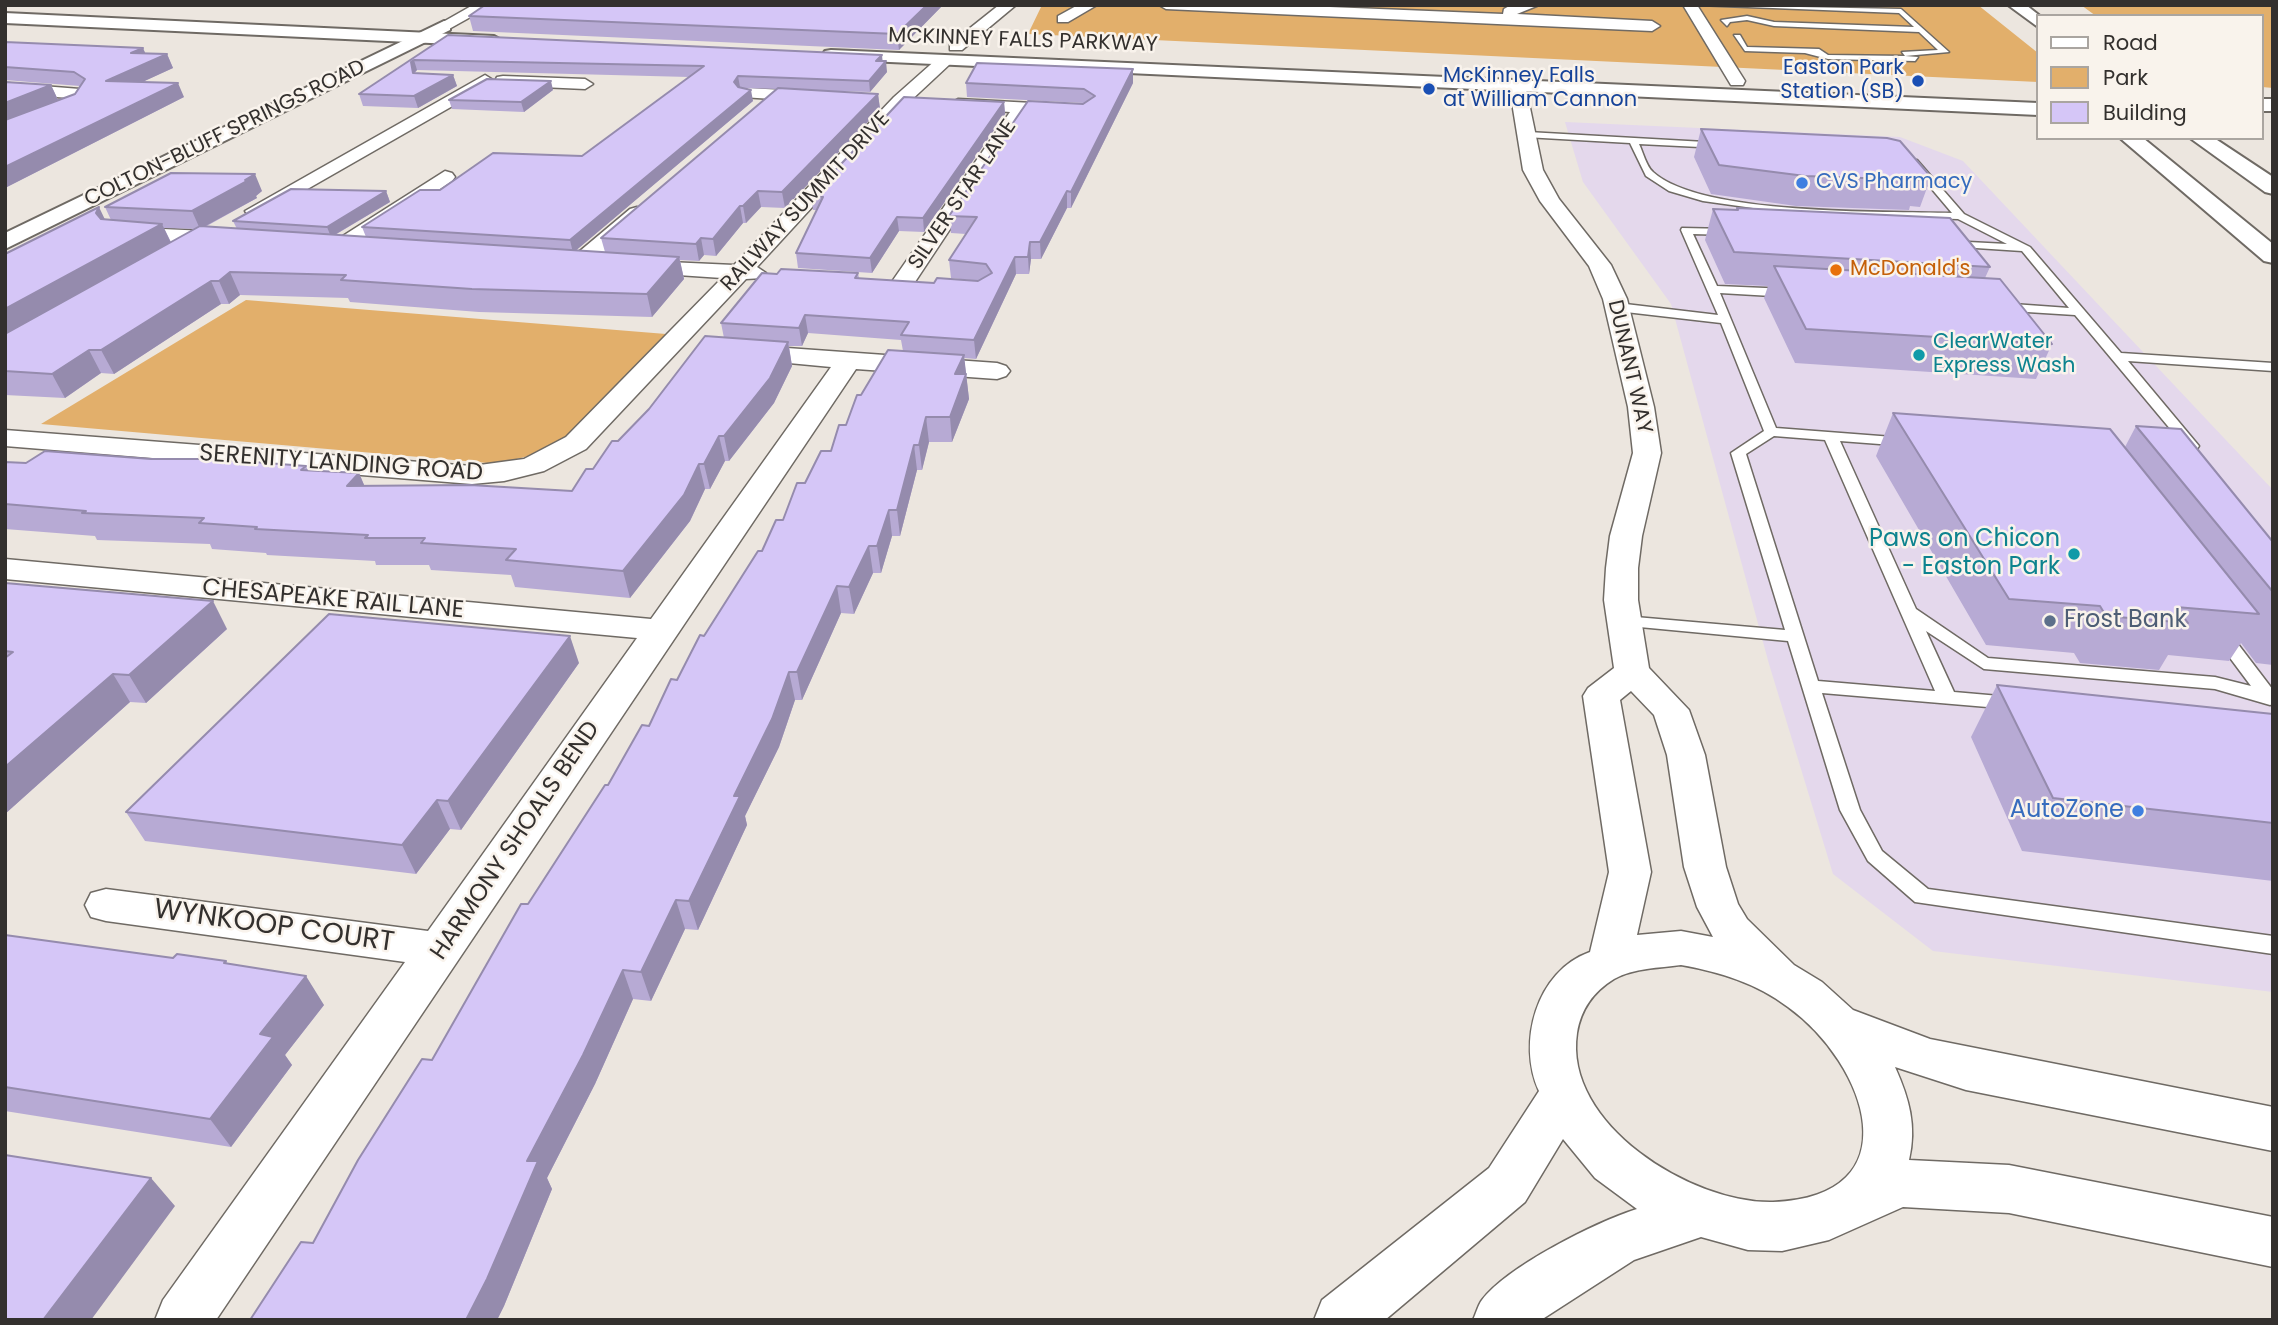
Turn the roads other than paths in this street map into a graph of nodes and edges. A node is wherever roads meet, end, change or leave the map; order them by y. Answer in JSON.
{"nodes":[{"id":1,"x":485,"y":5,"type":"edge"},
{"id":2,"x":1009,"y":5,"type":"edge"},
{"id":3,"x":1090,"y":5,"type":"edge"},
{"id":4,"x":1166,"y":5,"type":"edge"},
{"id":5,"x":1532,"y":5,"type":"edge"},
{"id":6,"x":1690,"y":5,"type":"edge"},
{"id":7,"x":1700,"y":5,"type":"edge"},
{"id":8,"x":2016,"y":5,"type":"edge"},
{"id":9,"x":5,"y":6,"type":"edge"},
{"id":10,"x":1738,"y":6,"type":"edge"},
{"id":11,"x":1747,"y":18,"type":"junction"},
{"id":12,"x":5,"y":19,"type":"edge"},
{"id":13,"x":1063,"y":19,"type":"dead end"},
{"id":14,"x":1512,"y":19,"type":"junction"},
{"id":15,"x":2036,"y":20,"type":"edge"},
{"id":16,"x":1727,"y":24,"type":"dead end"},
{"id":17,"x":444,"y":26,"type":"junction"},
{"id":18,"x":1921,"y":30,"type":"junction"},
{"id":19,"x":420,"y":37,"type":"junction"},
{"id":20,"x":1737,"y":37,"type":"dead end"},
{"id":21,"x":821,"y":42,"type":"edge"},
{"id":22,"x":1662,"y":46,"type":"dead end"},
{"id":23,"x":1807,"y":51,"type":"junction"},
{"id":24,"x":1826,"y":51,"type":"dead end"},
{"id":25,"x":806,"y":54,"type":"edge"},
{"id":26,"x":950,"y":54,"type":"junction"},
{"id":27,"x":1905,"y":54,"type":"dead end"},
{"id":28,"x":1924,"y":55,"type":"junction"},
{"id":29,"x":448,"y":78,"type":"edge"},
{"id":30,"x":485,"y":80,"type":"junction"},
{"id":31,"x":1737,"y":81,"type":"junction"},
{"id":32,"x":1517,"y":84,"type":"junction"},
{"id":33,"x":585,"y":85,"type":"dead end"},
{"id":34,"x":5,"y":88,"type":"edge"},
{"id":35,"x":2036,"y":94,"type":"edge"},
{"id":36,"x":830,"y":97,"type":"edge"},
{"id":37,"x":890,"y":101,"type":"junction"},
{"id":38,"x":751,"y":103,"type":"edge"},
{"id":39,"x":1022,"y":108,"type":"junction"},
{"id":40,"x":2036,"y":109,"type":"edge"},
{"id":41,"x":1084,"y":111,"type":"edge"},
{"id":42,"x":5,"y":131,"type":"edge"},
{"id":43,"x":1528,"y":135,"type":"junction"},
{"id":44,"x":1633,"y":140,"type":"junction"},
{"id":45,"x":2132,"y":140,"type":"edge"},
{"id":46,"x":2203,"y":140,"type":"edge"},
{"id":47,"x":1727,"y":145,"type":"edge"},
{"id":48,"x":1900,"y":156,"type":"edge"},
{"id":49,"x":445,"y":177,"type":"dead end"},
{"id":50,"x":2273,"y":187,"type":"edge"},
{"id":51,"x":650,"y":203,"type":"edge"},
{"id":52,"x":1960,"y":215,"type":"junction"},
{"id":53,"x":120,"y":233,"type":"edge"},
{"id":54,"x":1740,"y":233,"type":"edge"},
{"id":55,"x":208,"y":238,"type":"junction"},
{"id":56,"x":252,"y":241,"type":"edge"},
{"id":57,"x":5,"y":242,"type":"edge"},
{"id":58,"x":313,"y":244,"type":"edge"},
{"id":59,"x":1939,"y":244,"type":"edge"},
{"id":60,"x":1952,"y":244,"type":"junction"},
{"id":61,"x":338,"y":246,"type":"junction"},
{"id":62,"x":379,"y":248,"type":"edge"},
{"id":63,"x":2026,"y":248,"type":"junction"},
{"id":64,"x":1961,"y":255,"type":"edge"},
{"id":65,"x":2273,"y":256,"type":"edge"},
{"id":66,"x":173,"y":258,"type":"edge"},
{"id":67,"x":555,"y":260,"type":"edge"},
{"id":68,"x":582,"y":261,"type":"junction"},
{"id":69,"x":740,"y":272,"type":"junction"},
{"id":70,"x":780,"y":275,"type":"edge"},
{"id":71,"x":875,"y":281,"type":"edge"},
{"id":72,"x":903,"y":283,"type":"junction"},
{"id":73,"x":928,"y":285,"type":"edge"},
{"id":74,"x":1712,"y":289,"type":"junction"},
{"id":75,"x":1809,"y":295,"type":"edge"},
{"id":76,"x":1994,"y":303,"type":"edge"},
{"id":77,"x":1617,"y":307,"type":"junction"},
{"id":78,"x":2080,"y":312,"type":"junction"},
{"id":79,"x":1726,"y":320,"type":"junction"},
{"id":80,"x":685,"y":348,"type":"joint"},
{"id":81,"x":726,"y":351,"type":"edge"},
{"id":82,"x":2117,"y":356,"type":"junction"},
{"id":83,"x":848,"y":361,"type":"junction"},
{"id":84,"x":2273,"y":367,"type":"edge"},
{"id":85,"x":997,"y":371,"type":"dead end"},
{"id":86,"x":1771,"y":432,"type":"junction"},
{"id":87,"x":1831,"y":437,"type":"junction"},
{"id":88,"x":5,"y":438,"type":"edge"},
{"id":89,"x":54,"y":443,"type":"junction"},
{"id":90,"x":1926,"y":444,"type":"edge"},
{"id":91,"x":2197,"y":453,"type":"edge"},
{"id":92,"x":15,"y":469,"type":"edge"},
{"id":93,"x":5,"y":569,"type":"edge"},
{"id":94,"x":1908,"y":611,"type":"junction"},
{"id":95,"x":2210,"y":619,"type":"edge"},
{"id":96,"x":1623,"y":621,"type":"junction"},
{"id":97,"x":660,"y":630,"type":"junction"},
{"id":98,"x":1796,"y":636,"type":"junction"},
{"id":99,"x":1632,"y":672,"type":"junction"},
{"id":100,"x":1811,"y":686,"type":"junction"},
{"id":101,"x":1947,"y":698,"type":"junction"},
{"id":102,"x":2270,"y":700,"type":"edge"},
{"id":103,"x":2028,"y":705,"type":"edge"},
{"id":104,"x":106,"y":905,"type":"dead end"},
{"id":105,"x":2273,"y":945,"type":"edge"},
{"id":106,"x":442,"y":950,"type":"junction"},
{"id":107,"x":1610,"y":959,"type":"junction"},
{"id":108,"x":1778,"y":977,"type":"junction"},
{"id":109,"x":1840,"y":1024,"type":"junction"},
{"id":110,"x":1563,"y":1096,"type":"junction"},
{"id":111,"x":2273,"y":1129,"type":"edge"},
{"id":112,"x":1861,"y":1198,"type":"junction"},
{"id":113,"x":1700,"y":1213,"type":"junction"},
{"id":114,"x":2273,"y":1242,"type":"edge"},
{"id":115,"x":183,"y":1320,"type":"edge"},
{"id":116,"x":1342,"y":1320,"type":"edge"},
{"id":117,"x":1501,"y":1320,"type":"edge"}],
"edges":[{"from":1,"to":17,"type":"street"},
{"from":2,"to":26,"type":"street","name":"RAILWAY SUMMIT DRIVE"},
{"from":3,"to":13,"type":"street"},
{"from":4,"to":14,"type":"street"},
{"from":5,"to":14,"type":"street"},
{"from":6,"to":31,"type":"street"},
{"from":7,"to":10,"type":"lane"},
{"from":8,"to":15,"type":"main road"},
{"from":9,"to":17,"type":"main road"},
{"from":10,"to":11,"type":"lane"},
{"from":10,"to":18,"type":"lane"},
{"from":11,"to":16,"type":"lane"},
{"from":11,"to":18,"type":"lane"},
{"from":12,"to":19,"type":"main road"},
{"from":14,"to":22,"type":"street"},
{"from":17,"to":19,"type":"main road","name":"COLTON-BLUFF SPRINGS ROAD"},
{"from":17,"to":19,"type":"main road"},
{"from":18,"to":28,"type":"lane"},
{"from":19,"to":57,"type":"main road","name":"COLTON-BLUFF SPRINGS ROAD"},
{"from":20,"to":23,"type":"lane"},
{"from":21,"to":26,"type":"main road","name":"MCKINNEY FALLS PARKWAY"},
{"from":23,"to":24,"type":"lane"},
{"from":23,"to":28,"type":"lane"},
{"from":25,"to":26,"type":"main road","name":"MCKINNEY FALLS PARKWAY"},
{"from":26,"to":31,"type":"main road","name":"MCKINNEY FALLS PARKWAY"},
{"from":26,"to":32,"type":"main road","name":"MCKINNEY FALLS PARKWAY"},
{"from":26,"to":37,"type":"street","name":"RAILWAY SUMMIT DRIVE"},
{"from":27,"to":28,"type":"lane"},
{"from":29,"to":30,"type":"street"},
{"from":30,"to":33,"type":"street"},
{"from":30,"to":55,"type":"street"},
{"from":31,"to":35,"type":"main road","name":"MCKINNEY FALLS PARKWAY"},
{"from":32,"to":40,"type":"main road","name":"MCKINNEY FALLS PARKWAY"},
{"from":32,"to":43,"type":"street","name":"DUNANT WAY"},
{"from":34,"to":42,"type":"street"},
{"from":36,"to":38,"type":"street"},
{"from":37,"to":39,"type":"street"},
{"from":37,"to":69,"type":"street","name":"RAILWAY SUMMIT DRIVE"},
{"from":39,"to":41,"type":"street"},
{"from":39,"to":72,"type":"street","name":"SILVER STAR LANE"},
{"from":43,"to":44,"type":"lane"},
{"from":43,"to":77,"type":"street","name":"DUNANT WAY"},
{"from":44,"to":47,"type":"lane"},
{"from":44,"to":52,"type":"lane"},
{"from":45,"to":65,"type":"main road"},
{"from":46,"to":50,"type":"main road"},
{"from":48,"to":52,"type":"lane"},
{"from":49,"to":61,"type":"street"},
{"from":51,"to":68,"type":"street"},
{"from":52,"to":63,"type":"lane"},
{"from":53,"to":55,"type":"street"},
{"from":54,"to":74,"type":"lane"},
{"from":55,"to":56,"type":"street"},
{"from":55,"to":66,"type":"street"},
{"from":58,"to":61,"type":"street"},
{"from":59,"to":60,"type":"lane"},
{"from":60,"to":63,"type":"lane"},
{"from":60,"to":64,"type":"lane"},
{"from":61,"to":62,"type":"street"},
{"from":63,"to":78,"type":"lane"},
{"from":67,"to":68,"type":"street"},
{"from":68,"to":69,"type":"street"},
{"from":69,"to":70,"type":"street"},
{"from":69,"to":80,"type":"street","name":"RAILWAY SUMMIT DRIVE"},
{"from":71,"to":72,"type":"street"},
{"from":72,"to":73,"type":"street"},
{"from":74,"to":75,"type":"lane"},
{"from":74,"to":79,"type":"lane"},
{"from":76,"to":78,"type":"lane"},
{"from":77,"to":79,"type":"lane"},
{"from":77,"to":96,"type":"street","name":"DUNANT WAY"},
{"from":78,"to":82,"type":"lane"},
{"from":79,"to":86,"type":"lane"},
{"from":80,"to":89,"type":"street","name":"SERENITY LANDING ROAD"},
{"from":81,"to":83,"type":"street"},
{"from":82,"to":84,"type":"lane"},
{"from":82,"to":91,"type":"lane"},
{"from":83,"to":85,"type":"street"},
{"from":83,"to":97,"type":"street","name":"HARMONY SHOALS BEND"},
{"from":86,"to":87,"type":"lane"},
{"from":86,"to":98,"type":"lane"},
{"from":87,"to":90,"type":"lane"},
{"from":87,"to":94,"type":"lane"},
{"from":88,"to":89,"type":"street","name":"SERENITY LANDING ROAD"},
{"from":89,"to":92,"type":"street"},
{"from":93,"to":97,"type":"street","name":"CHESAPEAKE RAIL LANE"},
{"from":94,"to":101,"type":"lane"},
{"from":94,"to":102,"type":"lane"},
{"from":95,"to":102,"type":"lane"},
{"from":96,"to":98,"type":"lane"},
{"from":96,"to":99,"type":"street","name":"DUNANT WAY"},
{"from":97,"to":106,"type":"street","name":"HARMONY SHOALS BEND"},
{"from":98,"to":100,"type":"lane"},
{"from":99,"to":107,"type":"street"},
{"from":99,"to":108,"type":"street"},
{"from":100,"to":101,"type":"lane"},
{"from":100,"to":105,"type":"lane"},
{"from":101,"to":103,"type":"lane"},
{"from":104,"to":106,"type":"street","name":"WYNKOOP COURT"},
{"from":106,"to":115,"type":"street","name":"HARMONY SHOALS BEND"},
{"from":107,"to":108,"type":"street"},
{"from":107,"to":110,"type":"street"},
{"from":108,"to":109,"type":"street"},
{"from":109,"to":111,"type":"street"},
{"from":109,"to":112,"type":"street"},
{"from":110,"to":113,"type":"street"},
{"from":110,"to":116,"type":"street"},
{"from":112,"to":113,"type":"street"},
{"from":112,"to":114,"type":"street"},
{"from":113,"to":117,"type":"street"}]}
